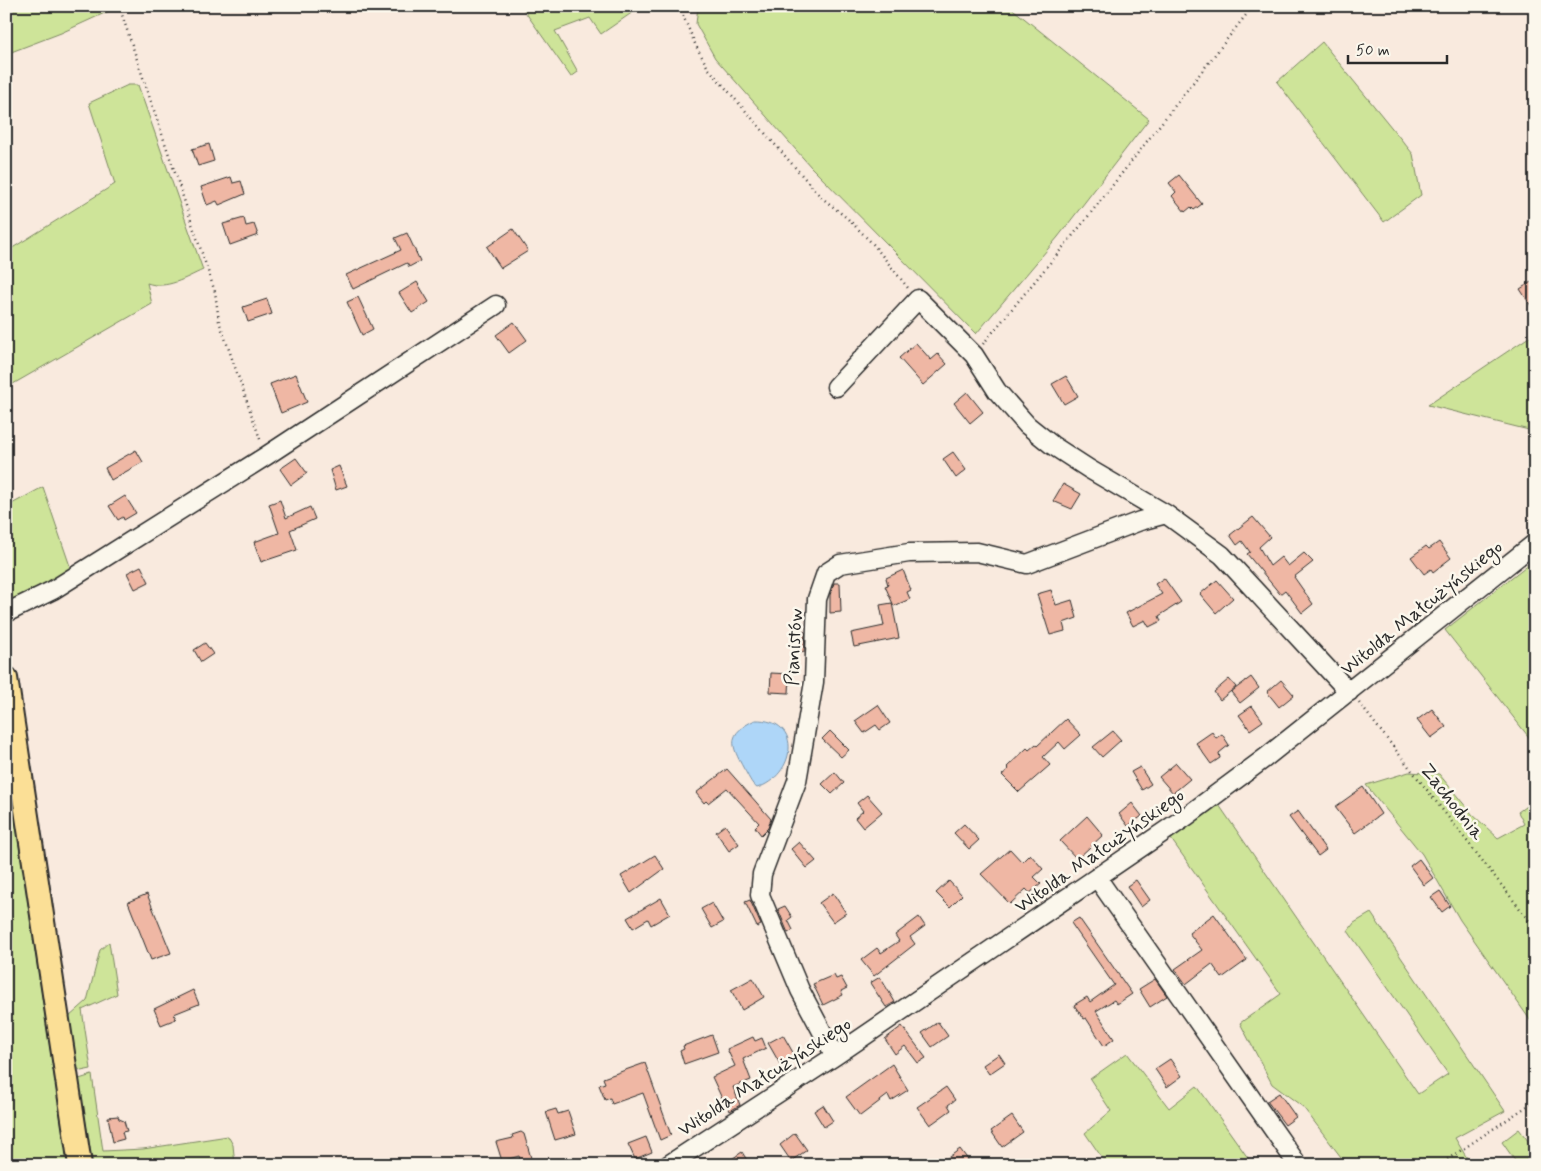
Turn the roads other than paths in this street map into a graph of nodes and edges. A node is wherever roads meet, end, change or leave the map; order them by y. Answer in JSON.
{"nodes":[{"id":1,"x":496,"y":305,"type":"dead end"},
{"id":2,"x":836,"y":387,"type":"dead end"},
{"id":3,"x":1166,"y":514,"type":"junction"},
{"id":4,"x":1532,"y":551,"type":"edge"},
{"id":5,"x":6,"y":613,"type":"edge"},
{"id":6,"x":6,"y":678,"type":"edge"},
{"id":7,"x":1349,"y":692,"type":"junction"},
{"id":8,"x":1098,"y":878,"type":"junction"},
{"id":9,"x":835,"y":1056,"type":"junction"},
{"id":10,"x":80,"y":1165,"type":"edge"},
{"id":11,"x":668,"y":1165,"type":"edge"},
{"id":12,"x":1298,"y":1165,"type":"edge"}],
"edges":[{"from":1,"to":5,"type":"street"},
{"from":2,"to":3,"type":"street"},
{"from":3,"to":7,"type":"street"},
{"from":3,"to":9,"type":"street","name":"Pianistów"},
{"from":4,"to":7,"type":"street","name":"Witolda Małcużyńskiego"},
{"from":6,"to":10,"type":"main road"},
{"from":7,"to":8,"type":"street","name":"Witolda Małcużyńskiego"},
{"from":8,"to":9,"type":"street","name":"Witolda Małcużyńskiego"},
{"from":8,"to":12,"type":"street"},
{"from":9,"to":11,"type":"street","name":"Witolda Małcużyńskiego"}]}
